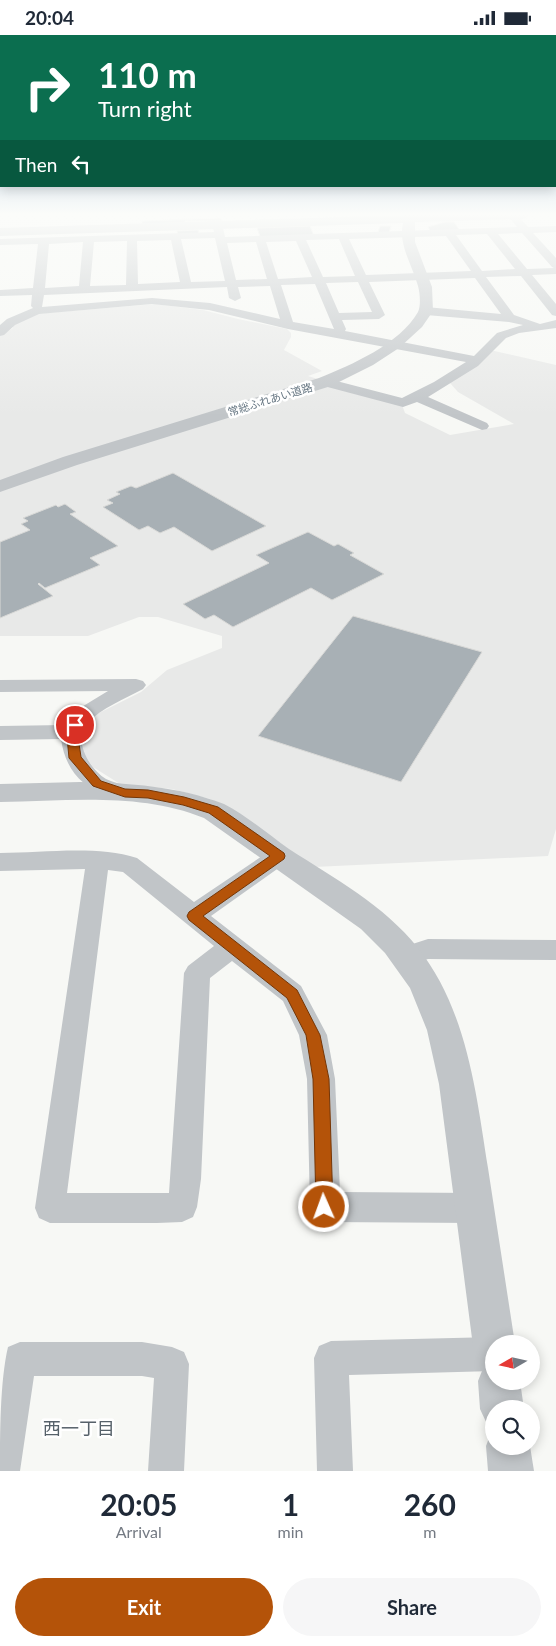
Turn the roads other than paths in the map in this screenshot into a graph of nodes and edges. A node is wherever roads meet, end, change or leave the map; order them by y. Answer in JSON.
{"nodes":[{"id":1,"x":39,"y":282,"type":"edge"},
{"id":2,"x":85,"y":282,"type":"edge"},
{"id":3,"x":132,"y":282,"type":"edge"},
{"id":4,"x":185,"y":282,"type":"edge"},
{"id":5,"x":296,"y":282,"type":"edge"},
{"id":6,"x":319,"y":282,"type":"edge"},
{"id":7,"x":364,"y":282,"type":"edge"},
{"id":8,"x":423,"y":282,"type":"edge"},
{"id":9,"x":485,"y":282,"type":"edge"},
{"id":10,"x":532,"y":282,"type":"edge"},
{"id":11,"x":274,"y":283,"type":"junction"},
{"id":12,"x":231,"y":284,"type":"junction"},
{"id":13,"x":186,"y":286,"type":"junction"},
{"id":14,"x":132,"y":288,"type":"junction"},
{"id":15,"x":84,"y":290,"type":"junction"},
{"id":16,"x":38,"y":292,"type":"junction"},
{"id":17,"x":0,"y":293,"type":"edge"},
{"id":18,"x":37,"y":311,"type":"junction"},
{"id":19,"x":426,"y":311,"type":"junction"},
{"id":20,"x":556,"y":312,"type":"edge"},
{"id":21,"x":239,"y":315,"type":"junction"},
{"id":22,"x":335,"y":317,"type":"junction"},
{"id":23,"x":510,"y":318,"type":"junction"},
{"id":24,"x":6,"y":322,"type":"edge"},
{"id":25,"x":288,"y":325,"type":"junction"},
{"id":26,"x":549,"y":327,"type":"edge"},
{"id":27,"x":0,"y":332,"type":"edge"},
{"id":28,"x":342,"y":334,"type":"junction"},
{"id":29,"x":394,"y":345,"type":"junction"},
{"id":30,"x":476,"y":360,"type":"junction"},
{"id":31,"x":326,"y":382,"type":"junction"},
{"id":32,"x":418,"y":397,"type":"junction"},
{"id":33,"x":482,"y":426,"type":"dead end"},
{"id":34,"x":0,"y":486,"type":"edge"},
{"id":35,"x":0,"y":686,"type":"edge"},
{"id":36,"x":73,"y":732,"type":"junction"},
{"id":37,"x":0,"y":733,"type":"edge"},
{"id":38,"x":0,"y":793,"type":"edge"},
{"id":39,"x":125,"y":793,"type":"junction"},
{"id":40,"x":279,"y":856,"type":"junction"},
{"id":41,"x":98,"y":860,"type":"junction"},
{"id":42,"x":0,"y":862,"type":"edge"},
{"id":43,"x":193,"y":916,"type":"junction"},
{"id":44,"x":233,"y":946,"type":"junction"},
{"id":45,"x":556,"y":951,"type":"edge"},
{"id":46,"x":406,"y":956,"type":"junction"},
{"id":47,"x":475,"y":1208,"type":"junction"},
{"id":48,"x":492,"y":1335,"type":"edge"},
{"id":49,"x":485,"y":1354,"type":"edge"},
{"id":50,"x":509,"y":1455,"type":"edge"},
{"id":51,"x":2,"y":1471,"type":"edge"},
{"id":52,"x":166,"y":1471,"type":"edge"},
{"id":53,"x":335,"y":1471,"type":"edge"},
{"id":54,"x":511,"y":1471,"type":"edge"}],
"edges":[{"from":1,"to":16,"type":"street"},
{"from":2,"to":15,"type":"street"},
{"from":3,"to":14,"type":"street"},
{"from":4,"to":13,"type":"street"},
{"from":5,"to":11,"type":"street"},
{"from":6,"to":22,"type":"street"},
{"from":7,"to":22,"type":"street"},
{"from":8,"to":19,"type":"street"},
{"from":9,"to":23,"type":"street"},
{"from":10,"to":20,"type":"street"},
{"from":11,"to":12,"type":"street"},
{"from":11,"to":25,"type":"street"},
{"from":12,"to":13,"type":"street"},
{"from":12,"to":21,"type":"street"},
{"from":13,"to":14,"type":"street"},
{"from":14,"to":15,"type":"street"},
{"from":15,"to":16,"type":"street"},
{"from":16,"to":17,"type":"street"},
{"from":16,"to":18,"type":"street"},
{"from":18,"to":21,"type":"street"},
{"from":18,"to":24,"type":"street"},
{"from":19,"to":23,"type":"street"},
{"from":19,"to":29,"type":"street","name":"常総ふれあい道路"},
{"from":21,"to":25,"type":"street"},
{"from":22,"to":28,"type":"street"},
{"from":23,"to":26,"type":"street"},
{"from":24,"to":27,"type":"street"},
{"from":25,"to":28,"type":"street"},
{"from":26,"to":30,"type":"street"},
{"from":28,"to":29,"type":"street"},
{"from":29,"to":30,"type":"street"},
{"from":29,"to":31,"type":"street","name":"常総ふれあい道路"},
{"from":30,"to":32,"type":"street"},
{"from":31,"to":32,"type":"street"},
{"from":31,"to":34,"type":"street","name":"常総ふれあい道路"},
{"from":32,"to":33,"type":"street"},
{"from":35,"to":36,"type":"street"},
{"from":36,"to":37,"type":"street"},
{"from":36,"to":39,"type":"street"},
{"from":38,"to":39,"type":"street"},
{"from":39,"to":40,"type":"street"},
{"from":40,"to":43,"type":"street"},
{"from":40,"to":46,"type":"street"},
{"from":41,"to":42,"type":"street"},
{"from":41,"to":43,"type":"street"},
{"from":41,"to":44,"type":"street"},
{"from":43,"to":44,"type":"street"},
{"from":44,"to":47,"type":"street"},
{"from":45,"to":46,"type":"street"},
{"from":46,"to":47,"type":"street"},
{"from":47,"to":48,"type":"street"},
{"from":49,"to":53,"type":"street"},
{"from":50,"to":54,"type":"street"},
{"from":51,"to":52,"type":"street"}]}
